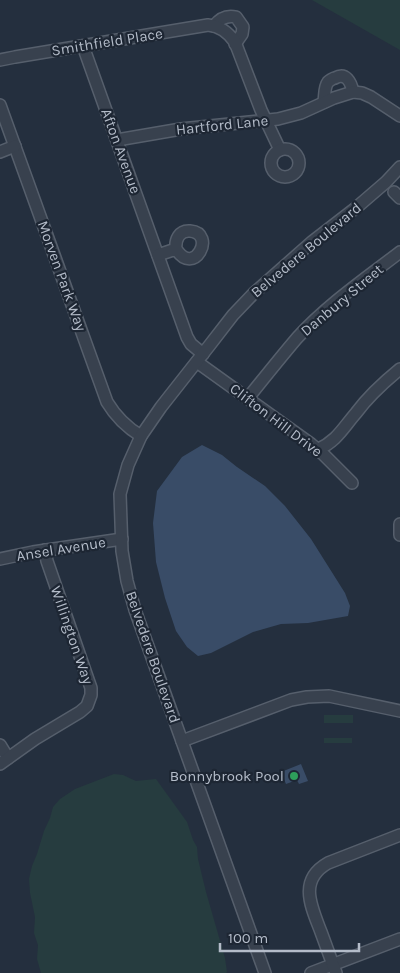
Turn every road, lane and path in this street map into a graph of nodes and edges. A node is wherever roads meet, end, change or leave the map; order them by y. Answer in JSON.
{"nodes":[{"id":1,"x":214,"y":26,"type":"junction"},
{"id":2,"x":235,"y":44,"type":"junction"},
{"id":3,"x":83,"y":46,"type":"junction"},
{"id":4,"x":0,"y":60,"type":"edge"},
{"id":5,"x":353,"y":92,"type":"junction"},
{"id":6,"x":324,"y":102,"type":"junction"},
{"id":7,"x":0,"y":105,"type":"edge"},
{"id":8,"x":400,"y":116,"type":"edge"},
{"id":9,"x":266,"y":120,"type":"junction"},
{"id":10,"x":117,"y":140,"type":"junction"},
{"id":11,"x":15,"y":146,"type":"junction"},
{"id":12,"x":280,"y":150,"type":"dead end"},
{"id":13,"x":0,"y":152,"type":"edge"},
{"id":14,"x":400,"y":167,"type":"edge"},
{"id":15,"x":176,"y":249,"type":"dead end"},
{"id":16,"x":400,"y":252,"type":"edge"},
{"id":17,"x":158,"y":255,"type":"junction"},
{"id":18,"x":200,"y":358,"type":"junction"},
{"id":19,"x":400,"y":369,"type":"edge"},
{"id":20,"x":248,"y":398,"type":"junction"},
{"id":21,"x":141,"y":436,"type":"junction"},
{"id":22,"x":317,"y":450,"type":"junction"},
{"id":23,"x":352,"y":483,"type":"dead end"},
{"id":24,"x":400,"y":524,"type":"edge"},
{"id":25,"x":400,"y":535,"type":"edge"},
{"id":26,"x":122,"y":539,"type":"junction"},
{"id":27,"x":45,"y":550,"type":"junction"},
{"id":28,"x":0,"y":559,"type":"edge"},
{"id":29,"x":400,"y":711,"type":"edge"},
{"id":30,"x":182,"y":741,"type":"junction"},
{"id":31,"x":0,"y":745,"type":"edge"},
{"id":32,"x":4,"y":761,"type":"edge"},
{"id":33,"x":400,"y":835,"type":"edge"},
{"id":34,"x":400,"y":939,"type":"edge"},
{"id":35,"x":334,"y":969,"type":"edge"},
{"id":36,"x":265,"y":973,"type":"edge"},
{"id":37,"x":311,"y":973,"type":"edge"}],
"edges":[{"from":1,"to":2,"type":"street"},
{"from":1,"to":2,"type":"street","name":"Smithfield Place"},
{"from":1,"to":3,"type":"street","name":"Smithfield Place"},
{"from":2,"to":9,"type":"street"},
{"from":3,"to":4,"type":"street","name":"Smithfield Place"},
{"from":3,"to":10,"type":"street","name":"Afton Avenue"},
{"from":5,"to":6,"type":"street","name":"Hartford Lane"},
{"from":5,"to":6,"type":"street"},
{"from":5,"to":8,"type":"street"},
{"from":6,"to":9,"type":"street","name":"Hartford Lane"},
{"from":7,"to":11,"type":"street","name":"Morven Park Way"},
{"from":9,"to":10,"type":"street","name":"Hartford Lane"},
{"from":9,"to":12,"type":"street"},
{"from":10,"to":17,"type":"street","name":"Afton Avenue"},
{"from":11,"to":13,"type":"street"},
{"from":11,"to":21,"type":"street","name":"Morven Park Way"},
{"from":14,"to":18,"type":"street","name":"Belvedere Boulevard"},
{"from":15,"to":17,"type":"street"},
{"from":16,"to":20,"type":"street","name":"Danbury Street"},
{"from":17,"to":18,"type":"street","name":"Afton Avenue"},
{"from":18,"to":20,"type":"street","name":"Clifton Hill Drive"},
{"from":18,"to":21,"type":"street","name":"Belvedere Boulevard"},
{"from":19,"to":22,"type":"street"},
{"from":20,"to":22,"type":"street","name":"Clifton Hill Drive"},
{"from":21,"to":26,"type":"street","name":"Belvedere Boulevard"},
{"from":22,"to":23,"type":"street","name":"Clifton Hill Drive"},
{"from":24,"to":25,"type":"street"},
{"from":26,"to":27,"type":"street","name":"Ansel Avenue"},
{"from":26,"to":30,"type":"street","name":"Belvedere Boulevard"},
{"from":27,"to":28,"type":"street","name":"Ansel Avenue"},
{"from":27,"to":32,"type":"street","name":"Willington Way"},
{"from":29,"to":30,"type":"street"},
{"from":30,"to":36,"type":"street","name":"Belvedere Boulevard"},
{"from":31,"to":32,"type":"street"},
{"from":33,"to":35,"type":"street"},
{"from":34,"to":35,"type":"street"},
{"from":35,"to":37,"type":"street"}]}
